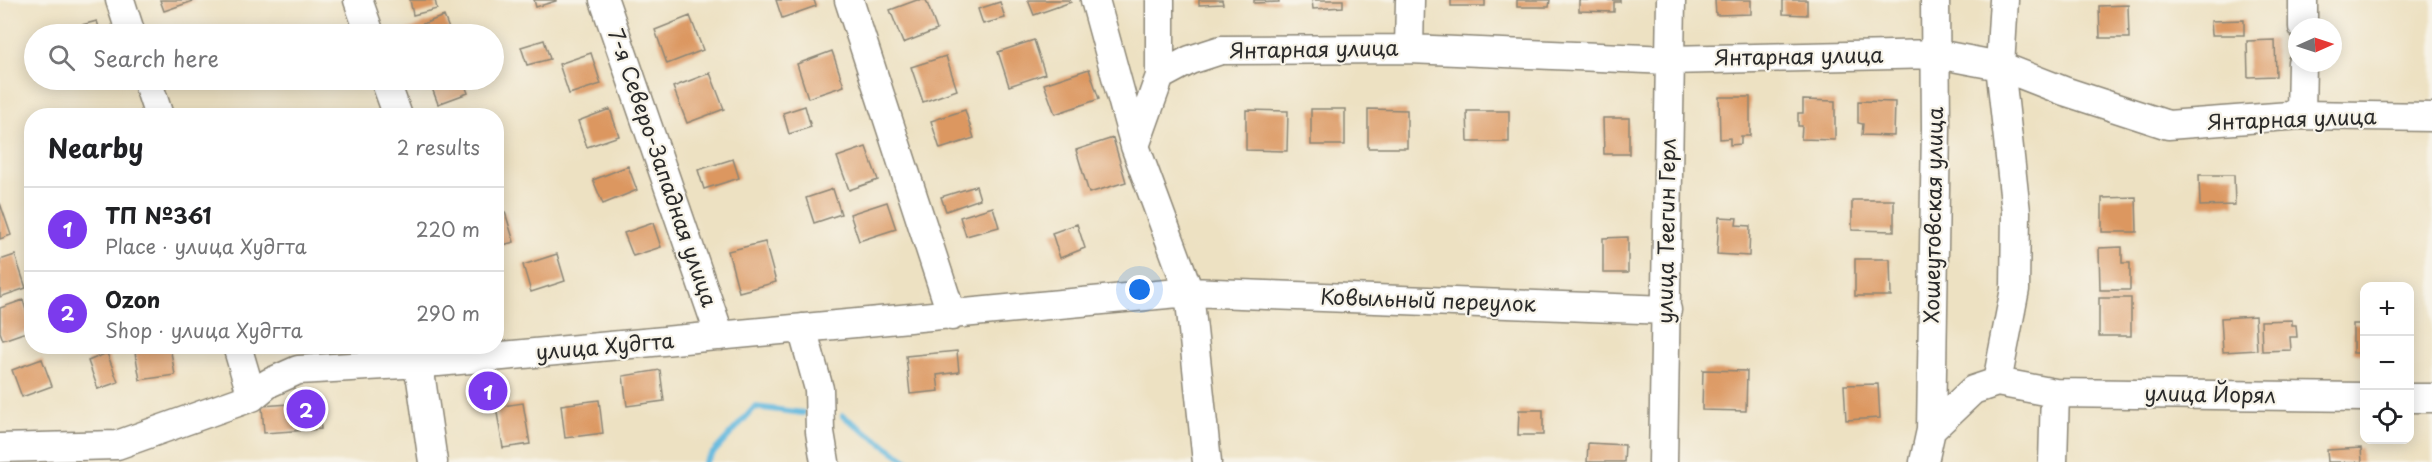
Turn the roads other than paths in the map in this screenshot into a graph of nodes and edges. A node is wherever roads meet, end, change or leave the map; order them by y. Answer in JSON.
{"nodes":[{"id":1,"x":120,"y":0,"type":"edge"},
{"id":2,"x":358,"y":0,"type":"edge"},
{"id":3,"x":604,"y":0,"type":"edge"},
{"id":4,"x":849,"y":0,"type":"edge"},
{"id":5,"x":1095,"y":0,"type":"edge"},
{"id":6,"x":1160,"y":0,"type":"edge"},
{"id":7,"x":1410,"y":0,"type":"edge"},
{"id":8,"x":1671,"y":0,"type":"edge"},
{"id":9,"x":1935,"y":0,"type":"edge"},
{"id":10,"x":2004,"y":0,"type":"edge"},
{"id":11,"x":2303,"y":0,"type":"edge"},
{"id":12,"x":2303,"y":18,"type":"edge"},
{"id":13,"x":128,"y":24,"type":"edge"},
{"id":14,"x":366,"y":24,"type":"edge"},
{"id":15,"x":1409,"y":49,"type":"junction"},
{"id":16,"x":1937,"y":54,"type":"junction"},
{"id":17,"x":1669,"y":60,"type":"junction"},
{"id":18,"x":2000,"y":66,"type":"junction"},
{"id":19,"x":2302,"y":72,"type":"edge"},
{"id":20,"x":1160,"y":76,"type":"junction"},
{"id":21,"x":150,"y":90,"type":"edge"},
{"id":22,"x":389,"y":90,"type":"edge"},
{"id":23,"x":156,"y":108,"type":"edge"},
{"id":24,"x":395,"y":108,"type":"edge"},
{"id":25,"x":2301,"y":115,"type":"junction"},
{"id":26,"x":2432,"y":117,"type":"edge"},
{"id":27,"x":1135,"y":146,"type":"junction"},
{"id":28,"x":1189,"y":292,"type":"junction"},
{"id":29,"x":1667,"y":310,"type":"junction"},
{"id":30,"x":952,"y":316,"type":"junction"},
{"id":31,"x":802,"y":328,"type":"junction"},
{"id":32,"x":720,"y":336,"type":"junction"},
{"id":33,"x":504,"y":350,"type":"edge"},
{"id":34,"x":239,"y":354,"type":"edge"},
{"id":35,"x":469,"y":354,"type":"edge"},
{"id":36,"x":415,"y":364,"type":"junction"},
{"id":37,"x":1997,"y":382,"type":"junction"},
{"id":38,"x":2055,"y":393,"type":"junction"},
{"id":39,"x":252,"y":397,"type":"junction"},
{"id":40,"x":2360,"y":397,"type":"edge"},
{"id":41,"x":2414,"y":398,"type":"edge"},
{"id":42,"x":2432,"y":398,"type":"edge"},
{"id":43,"x":1931,"y":430,"type":"junction"},
{"id":44,"x":0,"y":448,"type":"edge"},
{"id":45,"x":433,"y":462,"type":"edge"},
{"id":46,"x":825,"y":462,"type":"edge"},
{"id":47,"x":1207,"y":462,"type":"edge"},
{"id":48,"x":1663,"y":462,"type":"edge"},
{"id":49,"x":1924,"y":462,"type":"edge"},
{"id":50,"x":2053,"y":462,"type":"edge"}],
"edges":[{"from":1,"to":13,"type":"street"},
{"from":2,"to":14,"type":"street"},
{"from":3,"to":32,"type":"street","name":"7-я Северо-Западная улица"},
{"from":4,"to":30,"type":"street"},
{"from":5,"to":27,"type":"street"},
{"from":6,"to":20,"type":"street"},
{"from":7,"to":15,"type":"street"},
{"from":8,"to":17,"type":"street","name":"улица Теегин Герл"},
{"from":9,"to":16,"type":"street","name":"Хошеутовская улица"},
{"from":10,"to":18,"type":"street"},
{"from":11,"to":12,"type":"street"},
{"from":15,"to":17,"type":"street","name":"Янтарная улица"},
{"from":15,"to":20,"type":"street","name":"Янтарная улица"},
{"from":16,"to":17,"type":"street","name":"Янтарная улица"},
{"from":16,"to":18,"type":"street","name":"Янтарная улица"},
{"from":16,"to":43,"type":"street","name":"Хошеутовская улица"},
{"from":17,"to":29,"type":"street","name":"улица Теегин Герл"},
{"from":18,"to":25,"type":"street","name":"Янтарная улица"},
{"from":18,"to":37,"type":"street"},
{"from":19,"to":25,"type":"street"},
{"from":20,"to":27,"type":"street"},
{"from":21,"to":23,"type":"street"},
{"from":22,"to":24,"type":"street"},
{"from":25,"to":26,"type":"street","name":"Янтарная улица"},
{"from":27,"to":28,"type":"street"},
{"from":28,"to":29,"type":"street","name":"Ковыльный переулок"},
{"from":28,"to":30,"type":"street","name":"улица Худгта"},
{"from":28,"to":47,"type":"street"},
{"from":29,"to":48,"type":"street","name":"улица Теегин Герл"},
{"from":30,"to":31,"type":"street","name":"улица Худгта"},
{"from":31,"to":32,"type":"street","name":"улица Худгта"},
{"from":31,"to":46,"type":"street"},
{"from":32,"to":33,"type":"street","name":"улица Худгта"},
{"from":34,"to":39,"type":"street"},
{"from":35,"to":36,"type":"street","name":"улица Худгта"},
{"from":36,"to":39,"type":"street","name":"улица Худгта"},
{"from":36,"to":45,"type":"street"},
{"from":37,"to":38,"type":"street","name":"улица Йорял"},
{"from":37,"to":43,"type":"street"},
{"from":38,"to":40,"type":"street","name":"улица Йорял"},
{"from":38,"to":50,"type":"street"},
{"from":39,"to":44,"type":"street","name":"улица Худгта"},
{"from":41,"to":42,"type":"street"},
{"from":43,"to":49,"type":"street","name":"Хошеутовская улица"}]}
